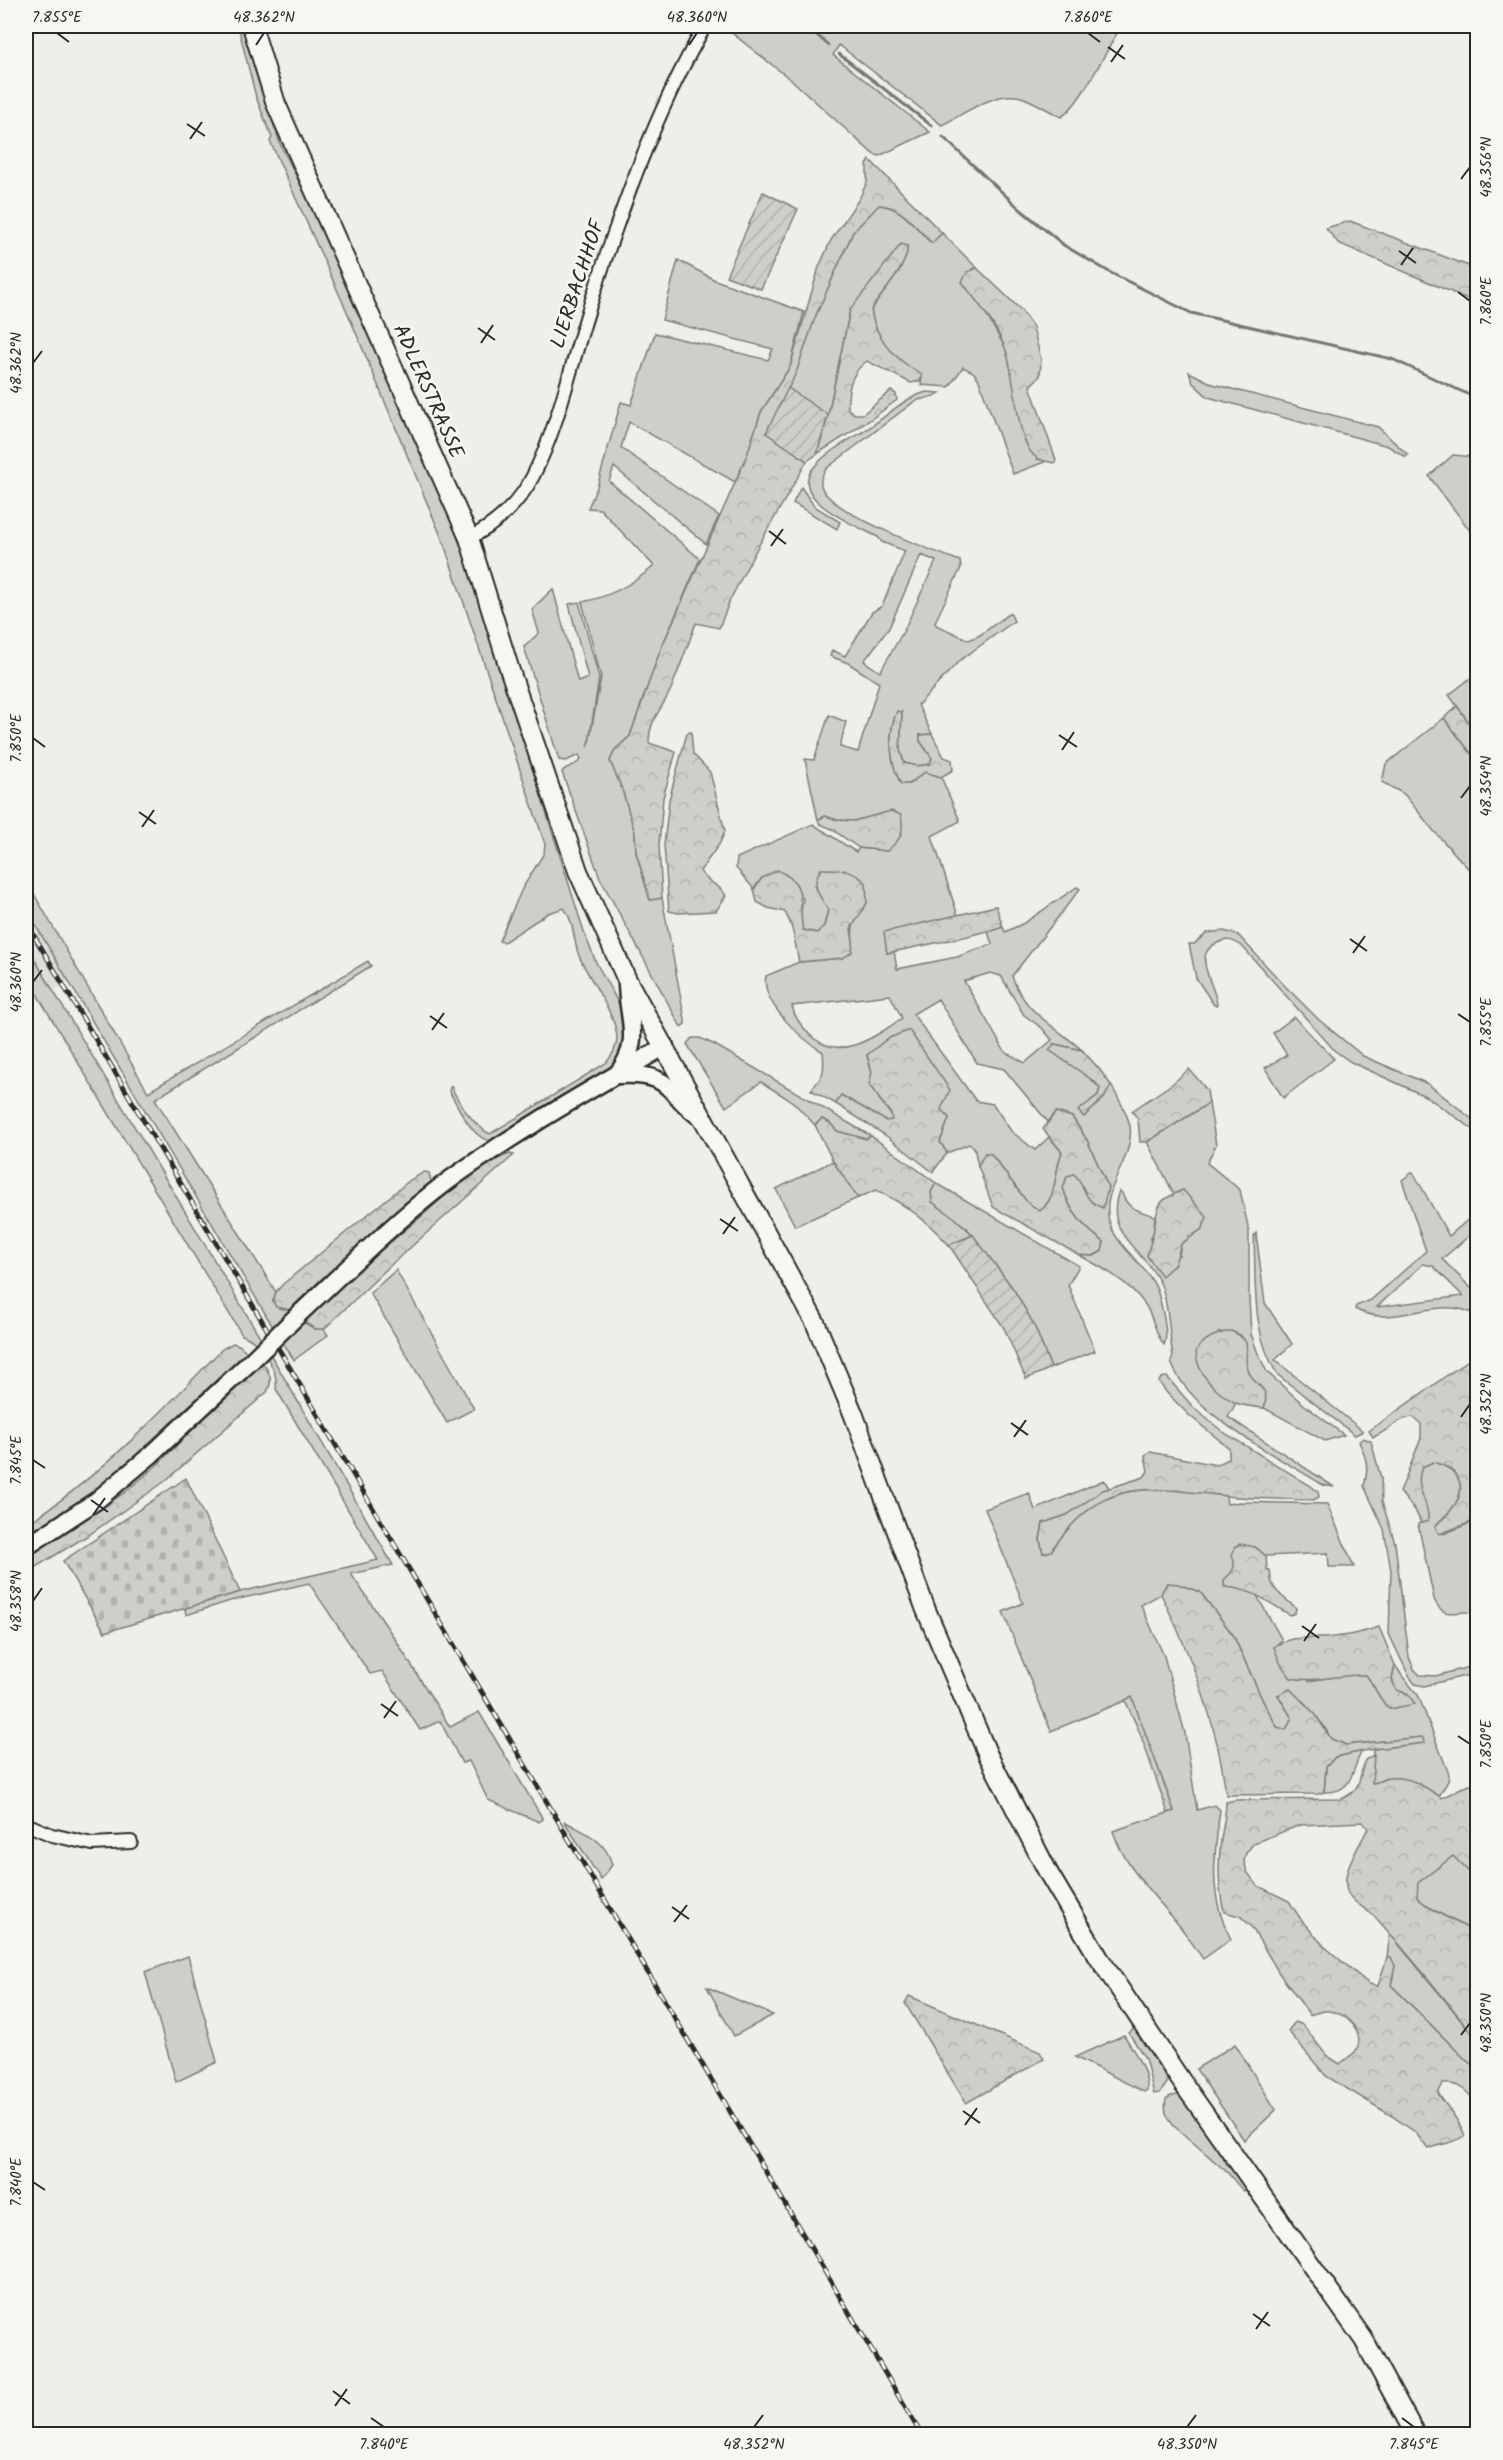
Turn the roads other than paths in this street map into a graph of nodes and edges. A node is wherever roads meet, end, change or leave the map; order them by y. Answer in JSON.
{"nodes":[{"id":1,"x":252,"y":26,"type":"edge"},
{"id":2,"x":705,"y":26,"type":"edge"},
{"id":3,"x":469,"y":538,"type":"junction"},
{"id":4,"x":627,"y":980,"type":"junction"},
{"id":5,"x":665,"y":1046,"type":"junction"},
{"id":6,"x":616,"y":1075,"type":"junction"},
{"id":7,"x":704,"y":1120,"type":"junction"},
{"id":8,"x":26,"y":1547,"type":"edge"},
{"id":9,"x":26,"y":1824,"type":"edge"},
{"id":10,"x":131,"y":1842,"type":"dead end"},
{"id":11,"x":1415,"y":2434,"type":"edge"}],
"edges":[{"from":1,"to":3,"type":"main road","name":"ADLERSTRASSE"},
{"from":2,"to":3,"type":"street","name":"LIERBACHHOF"},
{"from":3,"to":4,"type":"main road","name":"ADLERSTRASSE"},
{"from":4,"to":5,"type":"main road","name":"ADLERSTRASSE"},
{"from":4,"to":6,"type":"street"},
{"from":5,"to":6,"type":"street"},
{"from":5,"to":7,"type":"main road","name":"ADLERSTRASSE"},
{"from":6,"to":7,"type":"street"},
{"from":6,"to":8,"type":"street","bridge":true},
{"from":7,"to":11,"type":"main road","name":"ADLERSTRASSE"},
{"from":9,"to":10,"type":"street"}]}
